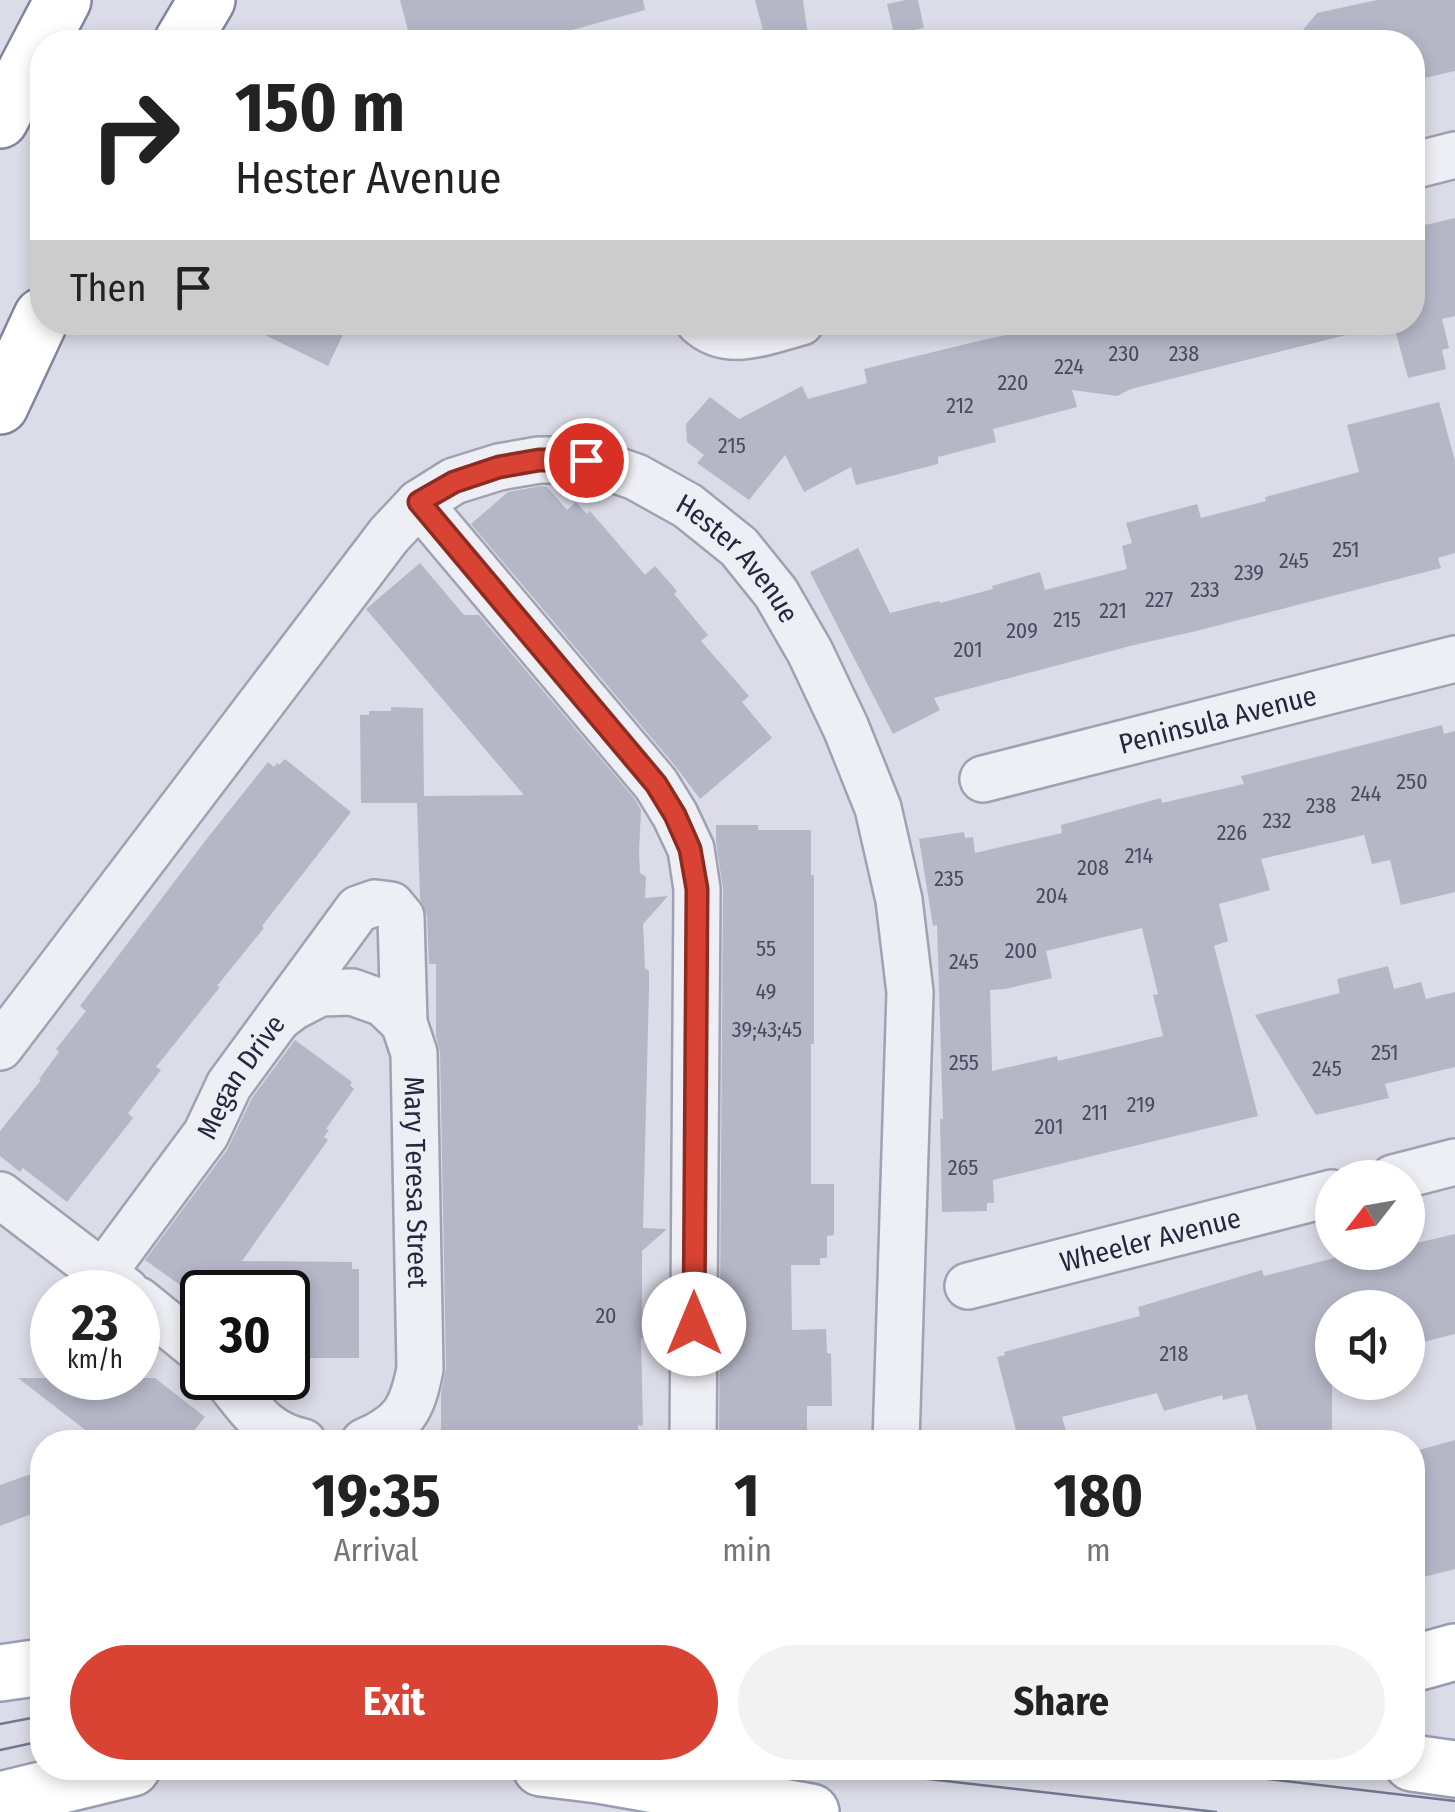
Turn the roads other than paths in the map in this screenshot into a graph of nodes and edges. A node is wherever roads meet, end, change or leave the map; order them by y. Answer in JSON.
{"nodes":[{"id":1,"x":63,"y":0,"type":"edge"},
{"id":2,"x":207,"y":0,"type":"edge"},
{"id":3,"x":47,"y":30,"type":"edge"},
{"id":4,"x":189,"y":30,"type":"edge"},
{"id":5,"x":30,"y":63,"type":"edge"},
{"id":6,"x":0,"y":120,"type":"edge"},
{"id":7,"x":1455,"y":155,"type":"edge"},
{"id":8,"x":1425,"y":163,"type":"edge"},
{"id":9,"x":33,"y":335,"type":"edge"},
{"id":10,"x":720,"y":335,"type":"edge"},
{"id":11,"x":751,"y":335,"type":"edge"},
{"id":12,"x":0,"y":406,"type":"edge"},
{"id":13,"x":419,"y":502,"type":"junction"},
{"id":14,"x":1455,"y":658,"type":"edge"},
{"id":15,"x":983,"y":779,"type":"dead end"},
{"id":16,"x":390,"y":904,"type":"joint"},
{"id":17,"x":275,"y":1022,"type":"junction"},
{"id":18,"x":404,"y":1023,"type":"junction"},
{"id":19,"x":0,"y":1047,"type":"edge"},
{"id":20,"x":1455,"y":1162,"type":"edge"},
{"id":21,"x":1425,"y":1170,"type":"edge"},
{"id":22,"x":0,"y":1194,"type":"edge"},
{"id":23,"x":1315,"y":1197,"type":"edge"},
{"id":24,"x":98,"y":1270,"type":"edge"},
{"id":25,"x":133,"y":1270,"type":"edge"},
{"id":26,"x":968,"y":1286,"type":"dead end"},
{"id":27,"x":160,"y":1319,"type":"edge"},
{"id":28,"x":180,"y":1334,"type":"edge"},
{"id":29,"x":242,"y":1400,"type":"edge"},
{"id":30,"x":272,"y":1430,"type":"edge"},
{"id":31,"x":389,"y":1430,"type":"edge"},
{"id":32,"x":694,"y":1430,"type":"edge"},
{"id":33,"x":896,"y":1430,"type":"edge"},
{"id":34,"x":1455,"y":1652,"type":"edge"},
{"id":35,"x":1425,"y":1660,"type":"edge"},
{"id":36,"x":30,"y":1669,"type":"edge"},
{"id":37,"x":0,"y":1673,"type":"edge"},
{"id":38,"x":1425,"y":1765,"type":"edge"},
{"id":39,"x":1455,"y":1769,"type":"edge"},
{"id":40,"x":82,"y":1780,"type":"edge"},
{"id":41,"x":627,"y":1780,"type":"edge"},
{"id":42,"x":1455,"y":1796,"type":"edge"},
{"id":43,"x":0,"y":1800,"type":"edge"},
{"id":44,"x":811,"y":1812,"type":"edge"},
{"id":45,"x":1453,"y":1812,"type":"edge"}],
"edges":[{"from":1,"to":3,"type":"main road"},
{"from":2,"to":4,"type":"main road"},
{"from":5,"to":6,"type":"main road"},
{"from":7,"to":8,"type":"street"},
{"from":9,"to":12,"type":"main road"},
{"from":10,"to":11,"type":"street"},
{"from":13,"to":19,"type":"street","name":"Hester Avenue"},
{"from":13,"to":32,"type":"street"},
{"from":13,"to":33,"type":"street","name":"Hester Avenue"},
{"from":14,"to":15,"type":"street","name":"Peninsula Avenue"},
{"from":16,"to":17,"type":"street","name":"Megan Drive"},
{"from":16,"to":18,"type":"street","name":"Mary Teresa Street"},
{"from":17,"to":18,"type":"street"},
{"from":17,"to":25,"type":"street","name":"Megan Drive"},
{"from":18,"to":31,"type":"street","name":"Mary Teresa Street"},
{"from":20,"to":21,"type":"street"},
{"from":22,"to":24,"type":"street"},
{"from":23,"to":26,"type":"street","name":"Wheeler Avenue"},
{"from":27,"to":28,"type":"street"},
{"from":29,"to":30,"type":"street"},
{"from":34,"to":35,"type":"main road"},
{"from":36,"to":37,"type":"main road"},
{"from":38,"to":39,"type":"main road"},
{"from":40,"to":43,"type":"main road"},
{"from":41,"to":44,"type":"main road"},
{"from":42,"to":45,"type":"main road"}]}
